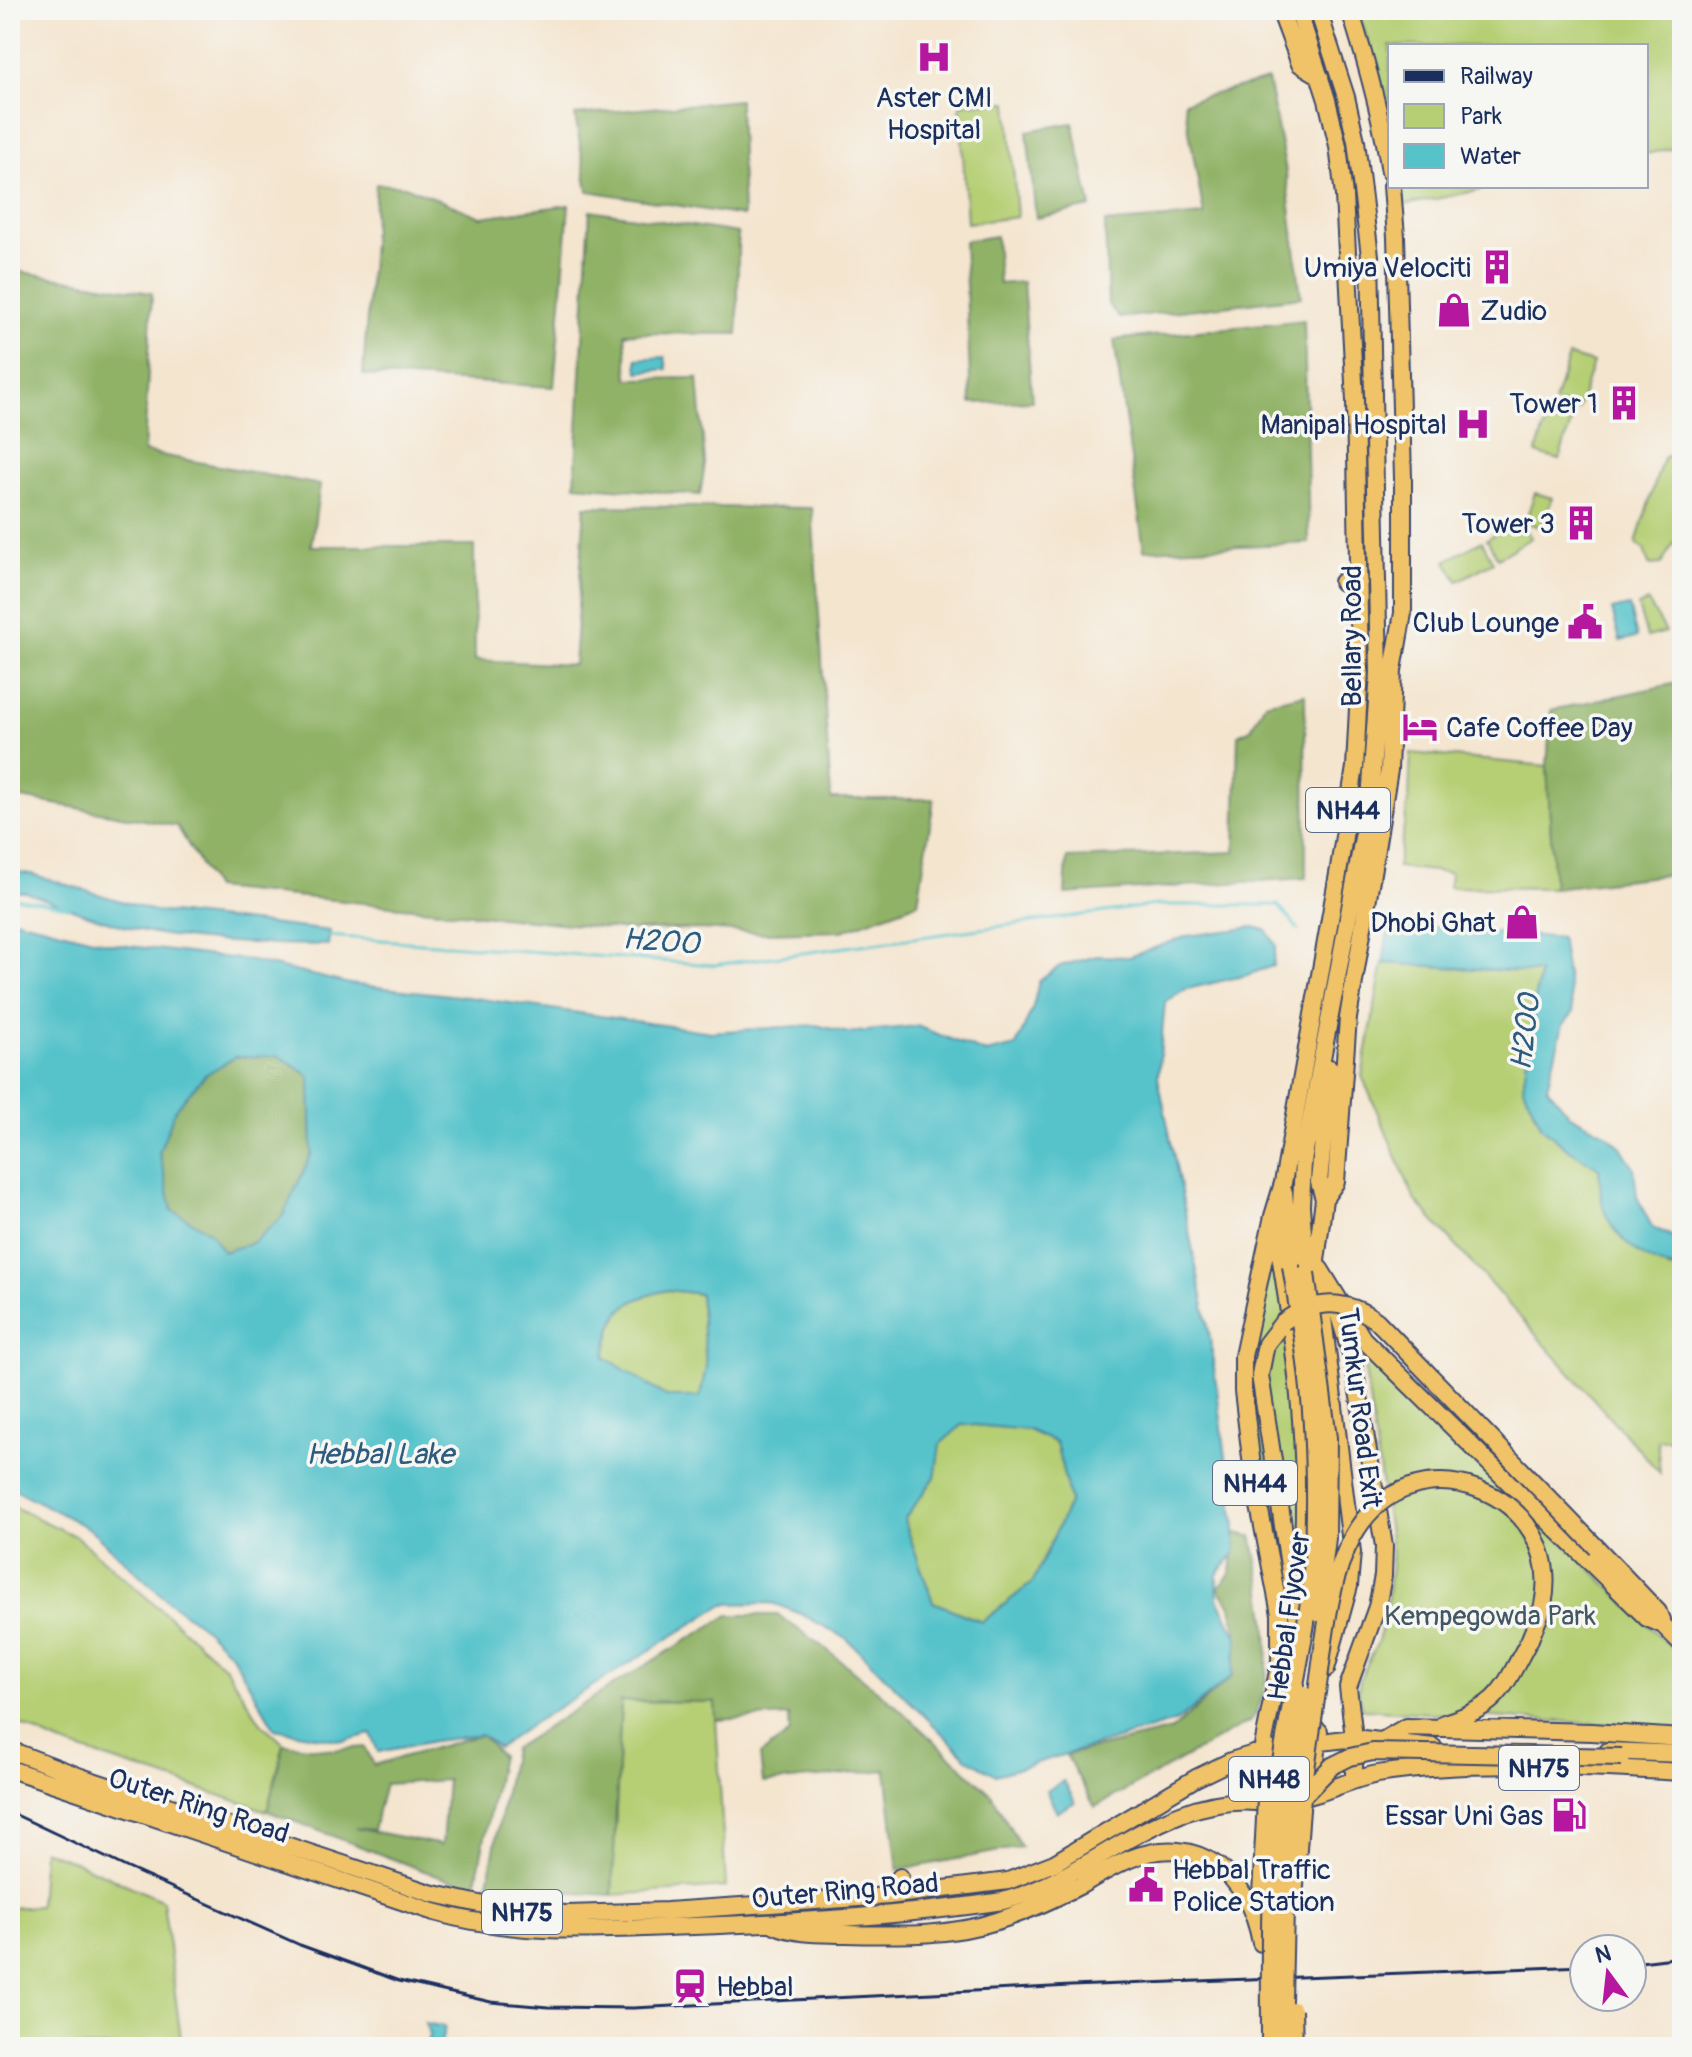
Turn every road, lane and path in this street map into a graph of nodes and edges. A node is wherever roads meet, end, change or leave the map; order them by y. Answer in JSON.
{"nodes":[{"id":1,"x":1280,"y":10,"type":"edge"},
{"id":2,"x":1298,"y":10,"type":"edge"},
{"id":3,"x":1318,"y":10,"type":"edge"},
{"id":4,"x":1350,"y":10,"type":"edge"},
{"id":5,"x":1320,"y":76,"type":"junction"},
{"id":6,"x":1388,"y":160,"type":"edge"},
{"id":7,"x":1392,"y":188,"type":"edge"},
{"id":8,"x":1342,"y":582,"type":"dead end"},
{"id":9,"x":1359,"y":583,"type":"junction"},
{"id":10,"x":1356,"y":925,"type":"junction"},
{"id":11,"x":1348,"y":967,"type":"junction"},
{"id":12,"x":1326,"y":1051,"type":"junction"},
{"id":13,"x":1283,"y":1183,"type":"junction"},
{"id":14,"x":1324,"y":1199,"type":"junction"},
{"id":15,"x":1273,"y":1216,"type":"junction"},
{"id":16,"x":1304,"y":1267,"type":"junction"},
{"id":17,"x":1329,"y":1284,"type":"junction"},
{"id":18,"x":1297,"y":1616,"type":"junction"},
{"id":19,"x":1660,"y":1618,"type":"junction"},
{"id":20,"x":1280,"y":1631,"type":"junction"},
{"id":21,"x":1335,"y":1633,"type":"junction"},
{"id":22,"x":1682,"y":1644,"type":"edge"},
{"id":23,"x":1427,"y":1728,"type":"junction"},
{"id":24,"x":1354,"y":1738,"type":"junction"},
{"id":25,"x":1682,"y":1738,"type":"edge"},
{"id":26,"x":1319,"y":1741,"type":"junction"},
{"id":27,"x":1382,"y":1741,"type":"junction"},
{"id":28,"x":10,"y":1750,"type":"edge"},
{"id":29,"x":1262,"y":1751,"type":"junction"},
{"id":30,"x":1682,"y":1756,"type":"edge"},
{"id":31,"x":1625,"y":1763,"type":"junction"},
{"id":32,"x":10,"y":1769,"type":"edge"},
{"id":33,"x":1682,"y":1772,"type":"edge"},
{"id":34,"x":1354,"y":1780,"type":"junction"},
{"id":35,"x":1612,"y":1781,"type":"dead end"},
{"id":36,"x":1306,"y":1797,"type":"junction"},
{"id":37,"x":1255,"y":1802,"type":"junction"},
{"id":38,"x":900,"y":1877,"type":"dead end"},
{"id":39,"x":888,"y":1896,"type":"junction"},
{"id":40,"x":769,"y":1923,"type":"junction"},
{"id":41,"x":1261,"y":1943,"type":"junction"},
{"id":42,"x":1260,"y":2047,"type":"edge"},
{"id":43,"x":1270,"y":2047,"type":"edge"},
{"id":44,"x":1282,"y":2047,"type":"edge"},
{"id":45,"x":1294,"y":2047,"type":"edge"}],
"edges":[{"from":1,"to":5,"type":"highway"},
{"from":2,"to":5,"type":"highway","name":"Bellary Road","number":"NH44"},
{"from":3,"to":10,"type":"highway","name":"Bellary Road","number":"NH44"},
{"from":4,"to":6,"type":"highway"},
{"from":5,"to":9,"type":"highway","name":"Bellary Road","number":"NH44"},
{"from":7,"to":10,"type":"highway","name":"Bellary Road"},
{"from":8,"to":9,"type":"highway"},
{"from":9,"to":13,"type":"highway","name":"Bellary Road","number":"NH44"},
{"from":10,"to":11,"type":"highway","name":"Bellary Road","number":"NH44"},
{"from":11,"to":12,"type":"highway","name":"Bellary Road","number":"NH44"},
{"from":11,"to":14,"type":"highway"},
{"from":12,"to":14,"type":"highway","name":"Bellary Road","number":"NH44"},
{"from":12,"to":16,"type":"highway","name":"Hebbal Flyover"},
{"from":13,"to":15,"type":"highway","number":"NH44"},
{"from":13,"to":16,"type":"highway","name":"Hebbal Flyover","number":"NH44"},
{"from":14,"to":16,"type":"highway","name":"Bellary Road","number":"NH44"},
{"from":15,"to":18,"type":"highway"},
{"from":15,"to":20,"type":"highway","number":"NH44"},
{"from":16,"to":17,"type":"highway"},
{"from":16,"to":21,"type":"highway","name":"Tumkur Road Exit"},
{"from":16,"to":43,"type":"highway","name":"Hebbal Flyover","number":"NH44","bridge":true},
{"from":16,"to":44,"type":"highway","name":"Hebbal Flyover","bridge":true},
{"from":17,"to":19,"type":"highway"},
{"from":17,"to":24,"type":"highway"},
{"from":18,"to":19,"type":"highway","bridge":true},
{"from":18,"to":41,"type":"highway","number":"NH48","bridge":true},
{"from":19,"to":22,"type":"highway"},
{"from":20,"to":21,"type":"highway"},
{"from":20,"to":29,"type":"highway","number":"NH44"},
{"from":21,"to":26,"type":"highway","name":"Tumkur Road Exit"},
{"from":23,"to":25,"type":"highway","number":"NH75"},
{"from":23,"to":27,"type":"highway"},
{"from":23,"to":36,"type":"highway","bridge":true},
{"from":24,"to":26,"type":"highway","name":"Outer Ring Road","number":"NH75"},
{"from":24,"to":27,"type":"highway","name":"Outer Ring Road","number":"NH75"},
{"from":24,"to":34,"type":"highway"},
{"from":26,"to":29,"type":"highway","name":"Outer Ring Road","number":"NH75"},
{"from":26,"to":36,"type":"highway","name":"Tumkur Road Exit"},
{"from":27,"to":30,"type":"highway","name":"Outer Ring Road","number":"NH75"},
{"from":28,"to":39,"type":"highway","name":"Outer Ring Road","number":"NH75"},
{"from":29,"to":37,"type":"highway","number":"NH44"},
{"from":29,"to":39,"type":"highway","name":"Outer Ring Road","number":"NH75"},
{"from":30,"to":31,"type":"highway"},
{"from":31,"to":33,"type":"highway","name":"Outer Ring Road","number":"NH75"},
{"from":31,"to":34,"type":"highway","name":"Outer Ring Road","number":"NH75"},
{"from":31,"to":35,"type":"highway"},
{"from":31,"to":36,"type":"highway","bridge":true},
{"from":32,"to":40,"type":"highway","name":"Outer Ring Road","number":"NH75"},
{"from":34,"to":36,"type":"highway","name":"Outer Ring Road","number":"NH75"},
{"from":36,"to":37,"type":"highway","name":"Outer Ring Road","number":"NH75"},
{"from":36,"to":45,"type":"highway","bridge":true},
{"from":37,"to":40,"type":"highway","name":"Outer Ring Road","number":"NH75"},
{"from":38,"to":39,"type":"highway"},
{"from":40,"to":41,"type":"highway"},
{"from":41,"to":42,"type":"highway","number":"NH48"}]}
